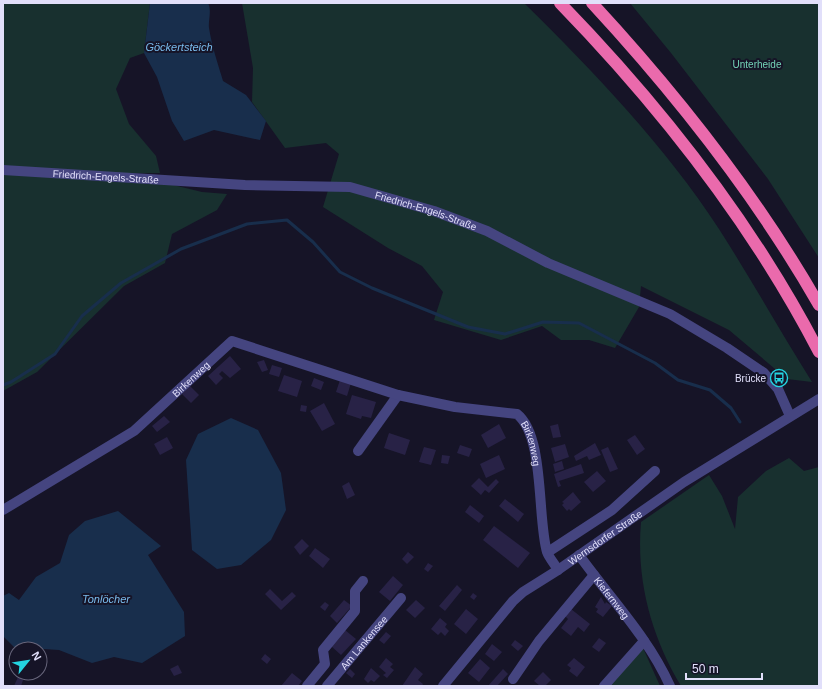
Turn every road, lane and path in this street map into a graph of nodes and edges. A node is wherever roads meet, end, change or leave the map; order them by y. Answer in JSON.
{"nodes":[{"id":1,"x":560,"y":3,"type":"edge"},
{"id":2,"x":592,"y":3,"type":"edge"},
{"id":3,"x":3,"y":170,"type":"edge"},
{"id":4,"x":819,"y":304,"type":"edge"},
{"id":5,"x":819,"y":352,"type":"edge"},
{"id":6,"x":398,"y":395,"type":"junction"},
{"id":7,"x":815,"y":401,"type":"edge"},
{"id":8,"x":790,"y":416,"type":"junction"},
{"id":9,"x":358,"y":451,"type":"dead end"},
{"id":10,"x":655,"y":471,"type":"dead end"},
{"id":11,"x":3,"y":510,"type":"edge"},
{"id":12,"x":548,"y":552,"type":"junction"},
{"id":13,"x":579,"y":555,"type":"junction"},
{"id":14,"x":558,"y":570,"type":"junction"},
{"id":15,"x":594,"y":575,"type":"junction"},
{"id":16,"x":363,"y":581,"type":"dead end"},
{"id":17,"x":401,"y":598,"type":"dead end"},
{"id":18,"x":644,"y":641,"type":"junction"},
{"id":19,"x":513,"y":679,"type":"dead end"},
{"id":20,"x":307,"y":686,"type":"edge"},
{"id":21,"x":327,"y":686,"type":"edge"},
{"id":22,"x":443,"y":686,"type":"edge"},
{"id":23,"x":604,"y":686,"type":"edge"},
{"id":24,"x":670,"y":686,"type":"edge"}],
"edges":[{"from":1,"to":5,"type":"highway"},
{"from":2,"to":4,"type":"highway"},
{"from":3,"to":8,"type":"street","name":"Friedrich-Engels-Straße"},
{"from":6,"to":9,"type":"street"},
{"from":6,"to":11,"type":"street","name":"Birkenweg"},
{"from":6,"to":12,"type":"street","name":"Birkenweg"},
{"from":7,"to":8,"type":"street","name":"Wernsdorfer Straße"},
{"from":8,"to":13,"type":"street","name":"Wernsdorfer Straße"},
{"from":10,"to":12,"type":"street"},
{"from":12,"to":14,"type":"street","name":"Birkenweg"},
{"from":13,"to":14,"type":"street","name":"Wernsdorfer Straße"},
{"from":13,"to":15,"type":"street","name":"Kiefernweg"},
{"from":14,"to":22,"type":"street","name":"Wernsdorfer Straße"},
{"from":15,"to":18,"type":"street","name":"Kiefernweg"},
{"from":15,"to":19,"type":"street"},
{"from":16,"to":20,"type":"street","name":"Am Lankensee"},
{"from":17,"to":21,"type":"street","name":"Am Lankensee"},
{"from":18,"to":23,"type":"street"},
{"from":18,"to":24,"type":"street","name":"Kiefernweg"}]}
